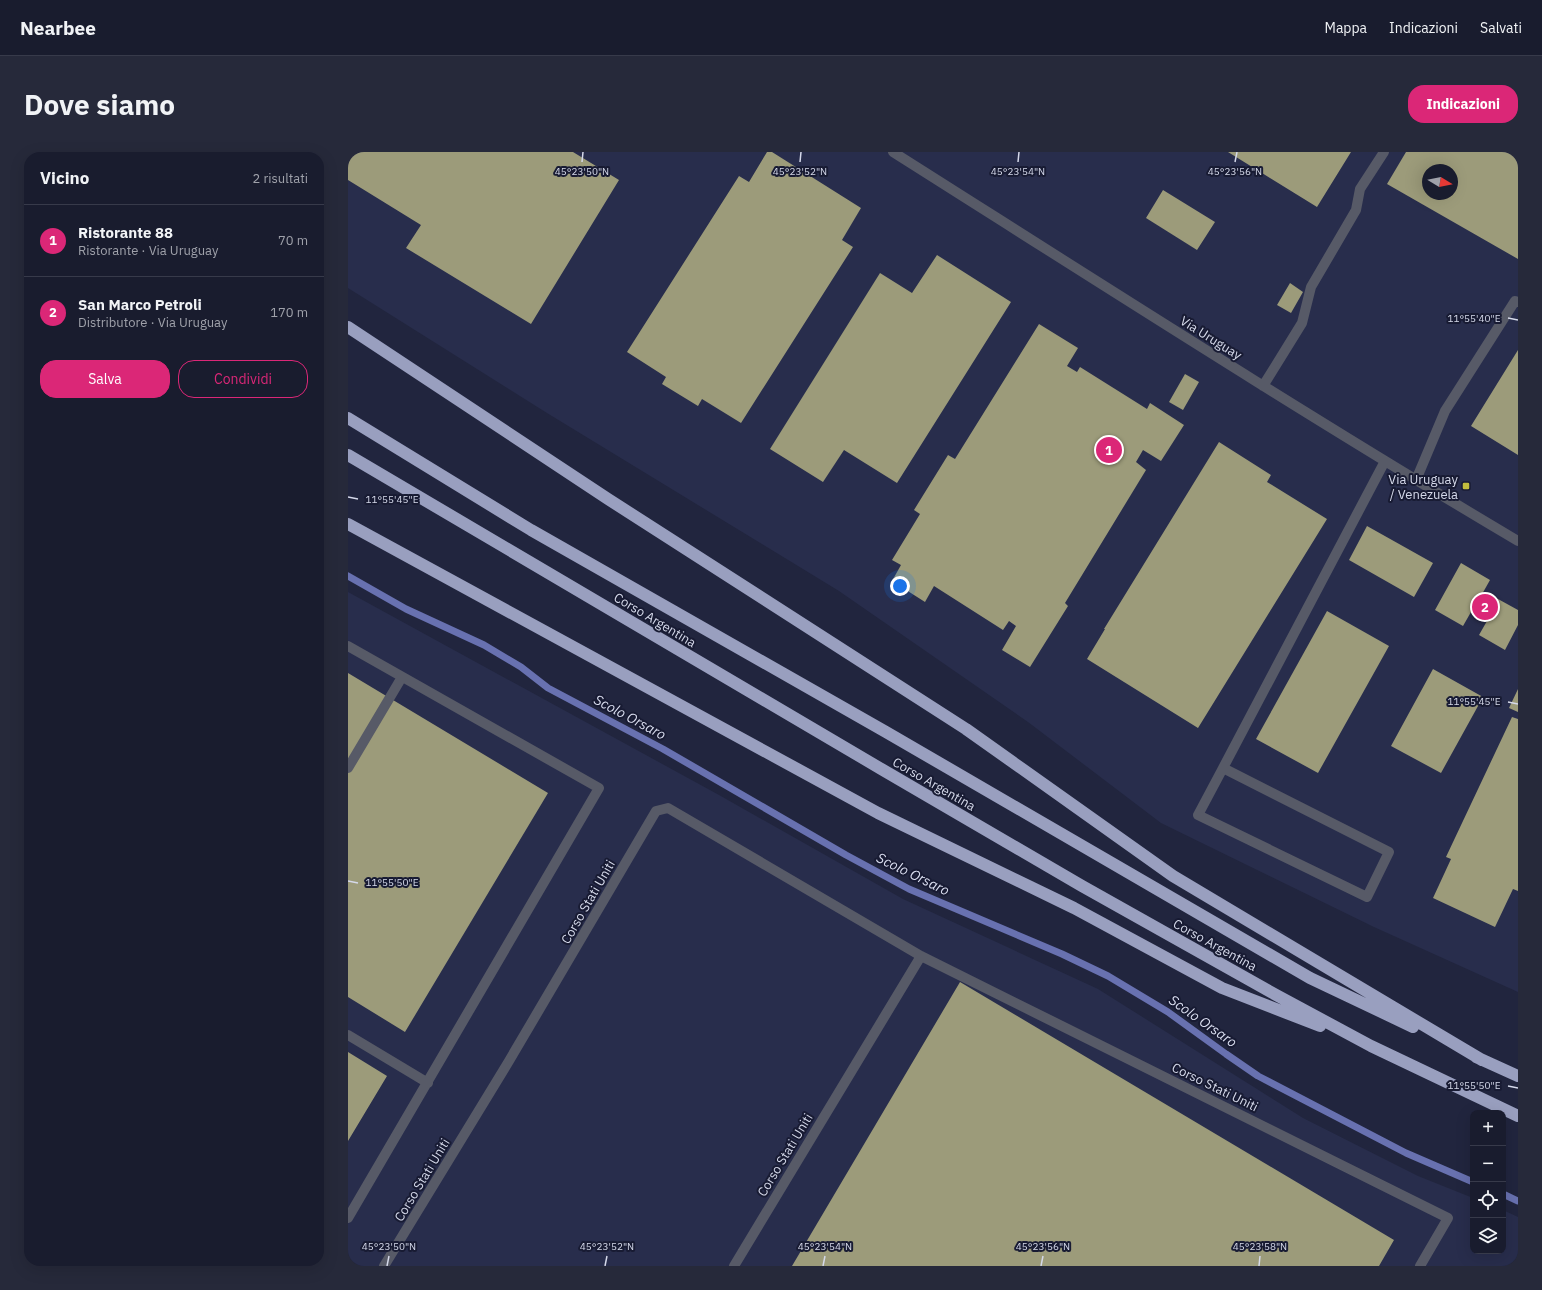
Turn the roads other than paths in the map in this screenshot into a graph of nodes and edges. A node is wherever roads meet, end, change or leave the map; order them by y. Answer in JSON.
{"nodes":[{"id":1,"x":893,"y":152,"type":"edge"},
{"id":2,"x":1384,"y":152,"type":"edge"},
{"id":3,"x":1518,"y":302,"type":"edge"},
{"id":4,"x":348,"y":327,"type":"edge"},
{"id":5,"x":1263,"y":386,"type":"junction"},
{"id":6,"x":348,"y":418,"type":"edge"},
{"id":7,"x":348,"y":455,"type":"edge"},
{"id":8,"x":1385,"y":461,"type":"junction"},
{"id":9,"x":1416,"y":480,"type":"junction"},
{"id":10,"x":348,"y":524,"type":"edge"},
{"id":11,"x":1518,"y":541,"type":"edge"},
{"id":12,"x":348,"y":646,"type":"edge"},
{"id":13,"x":402,"y":677,"type":"junction"},
{"id":14,"x":348,"y":768,"type":"edge"},
{"id":15,"x":1223,"y":768,"type":"junction"},
{"id":16,"x":921,"y":956,"type":"junction"},
{"id":17,"x":348,"y":1035,"type":"edge"},
{"id":18,"x":1372,"y":1046,"type":"junction"},
{"id":19,"x":1482,"y":1060,"type":"junction"},
{"id":20,"x":1518,"y":1076,"type":"edge"},
{"id":21,"x":428,"y":1083,"type":"junction"},
{"id":22,"x":1518,"y":1116,"type":"edge"},
{"id":23,"x":348,"y":1218,"type":"edge"},
{"id":24,"x":384,"y":1266,"type":"edge"},
{"id":25,"x":734,"y":1266,"type":"edge"},
{"id":26,"x":1420,"y":1266,"type":"edge"}],
"edges":[{"from":1,"to":5,"type":"street","name":"Via Uruguay"},
{"from":2,"to":5,"type":"street"},
{"from":3,"to":9,"type":"street"},
{"from":4,"to":19,"type":"highway"},
{"from":5,"to":8,"type":"street","name":"Via Uruguay"},
{"from":6,"to":19,"type":"highway","name":"Corso Argentina"},
{"from":7,"to":18,"type":"highway","name":"Corso Argentina"},
{"from":8,"to":9,"type":"street","name":"Via Uruguay"},
{"from":8,"to":15,"type":"street"},
{"from":9,"to":11,"type":"street","name":"Via Uruguay"},
{"from":10,"to":18,"type":"highway"},
{"from":12,"to":13,"type":"street"},
{"from":13,"to":14,"type":"street"},
{"from":13,"to":21,"type":"street"},
{"from":15,"to":15,"type":"street"},
{"from":16,"to":24,"type":"street","name":"Corso Stati Uniti"},
{"from":16,"to":25,"type":"street","name":"Corso Stati Uniti"},
{"from":16,"to":26,"type":"street","name":"Corso Stati Uniti"},
{"from":17,"to":21,"type":"street"},
{"from":18,"to":22,"type":"highway","name":"Corso Argentina"},
{"from":19,"to":20,"type":"highway","name":"Corso Argentina"},
{"from":21,"to":23,"type":"street"}]}
